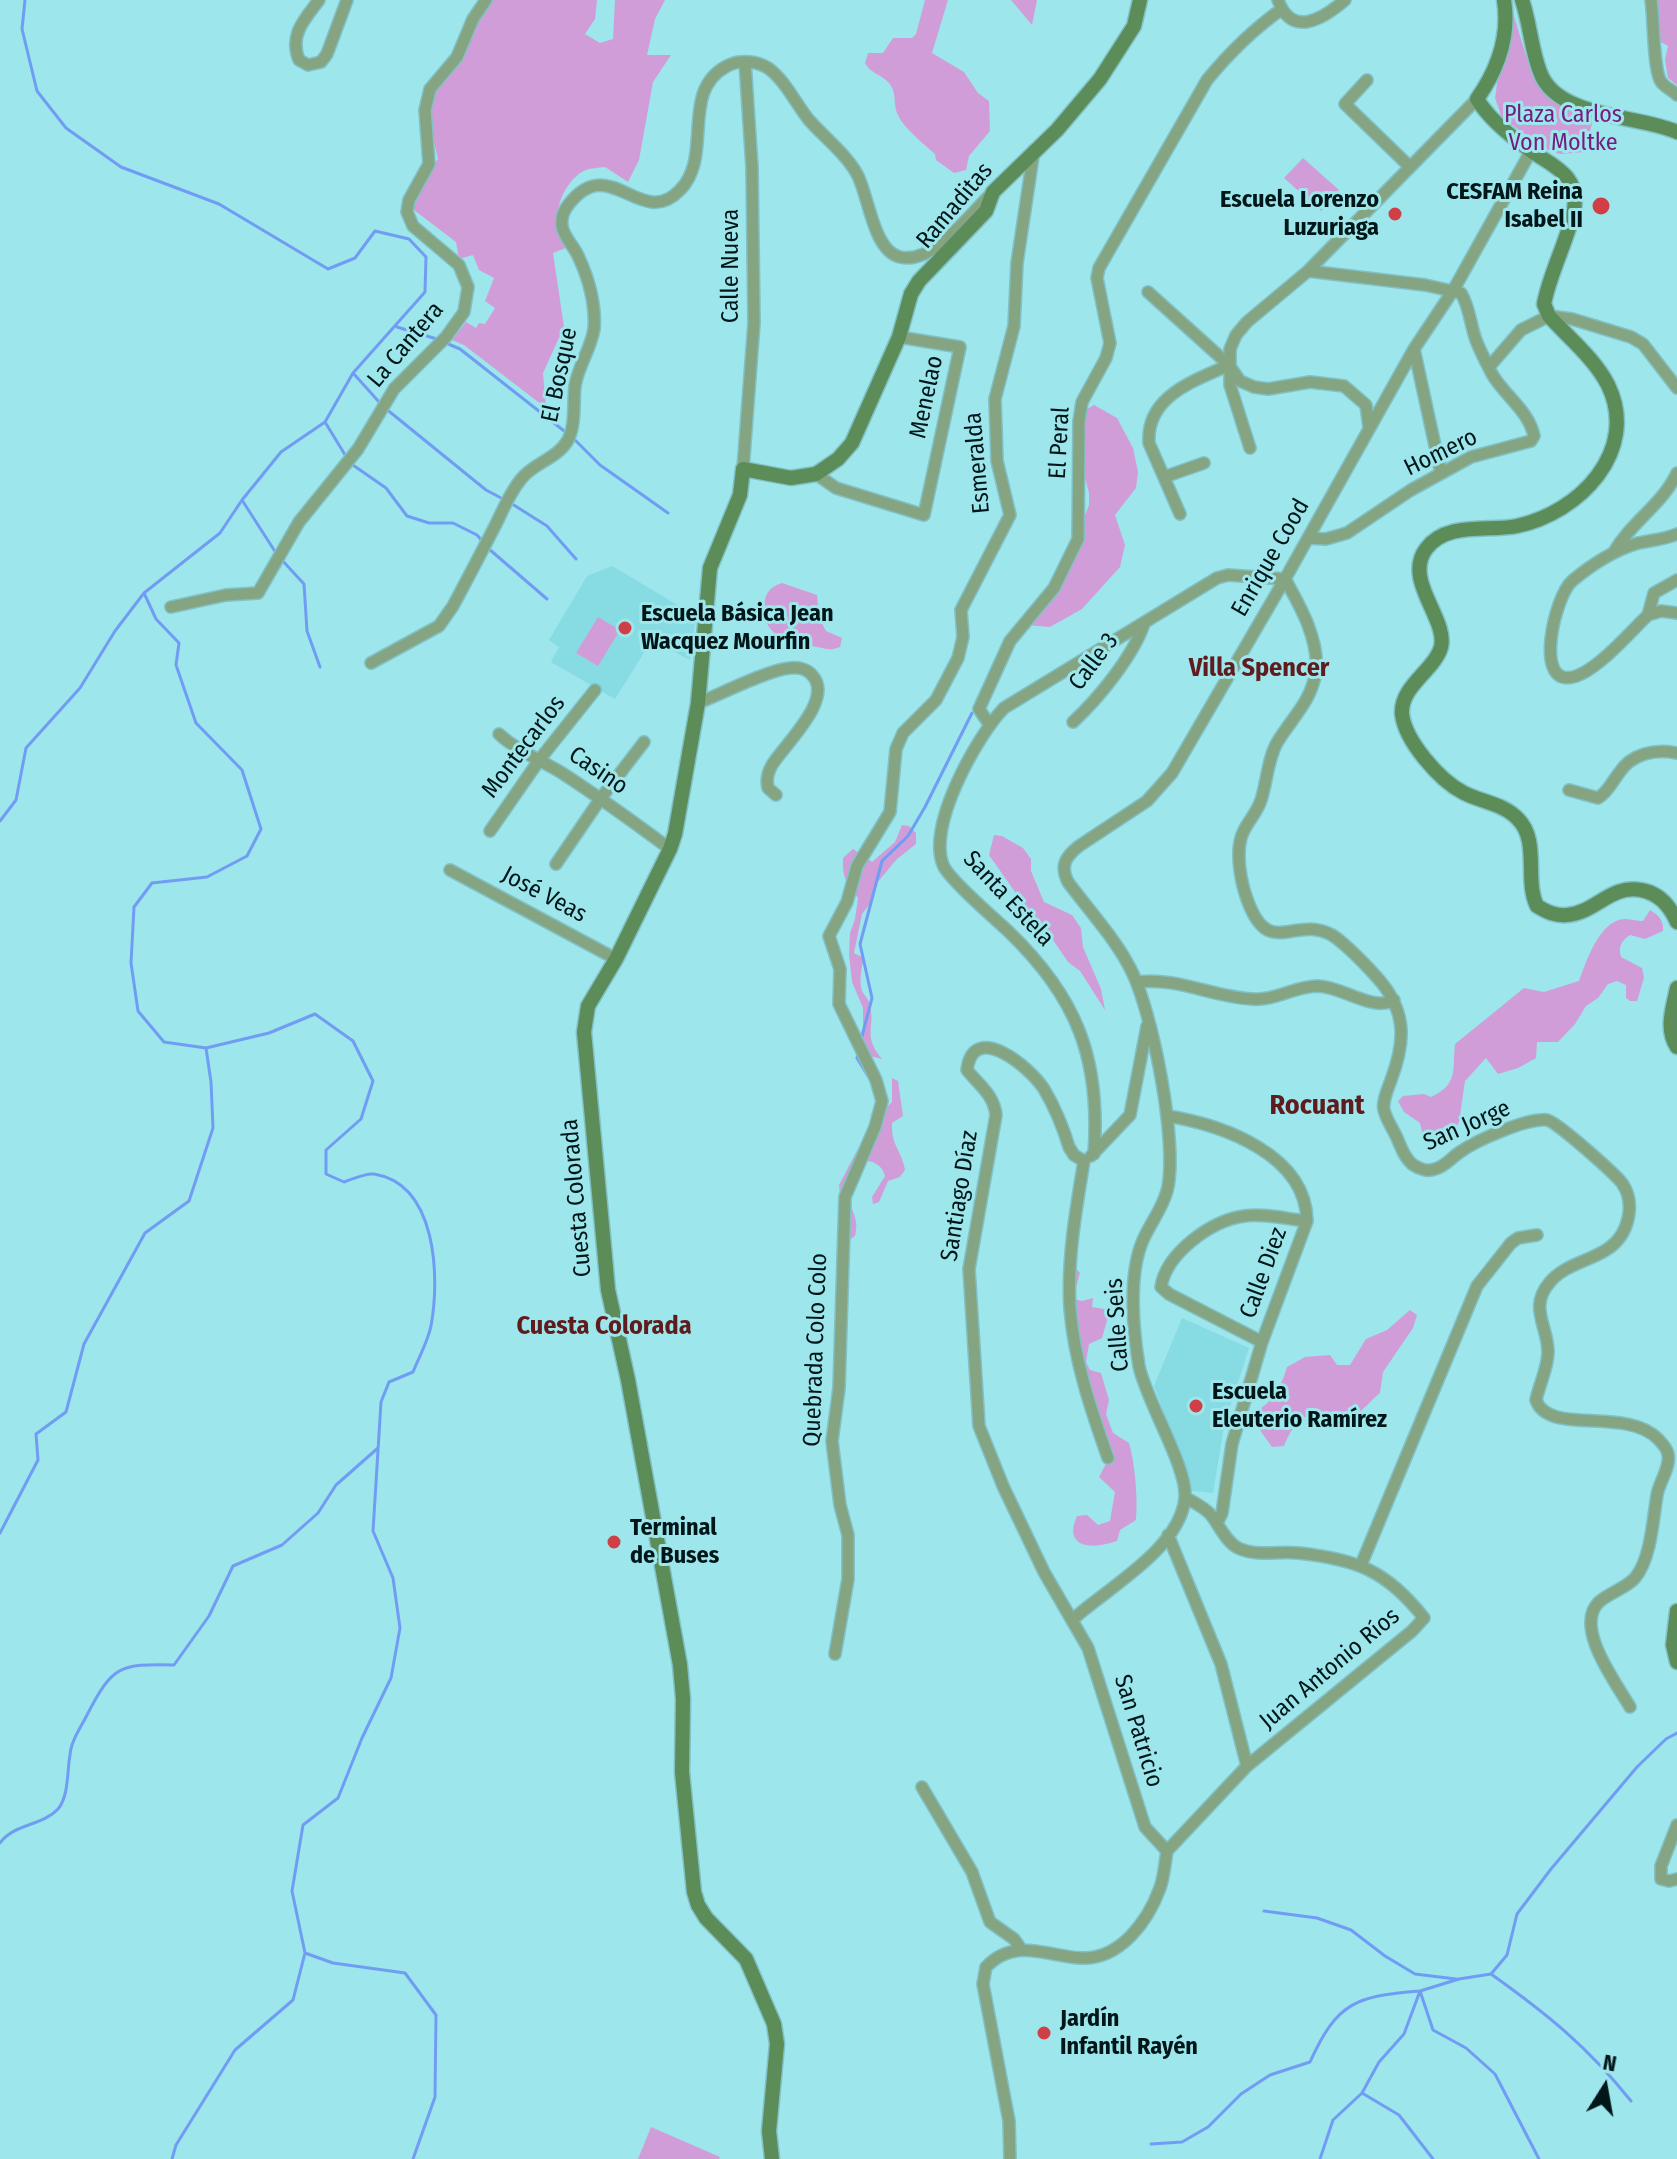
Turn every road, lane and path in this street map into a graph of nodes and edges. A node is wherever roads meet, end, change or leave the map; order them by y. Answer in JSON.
{"nodes":[{"id":1,"x":319,"y":0,"type":"edge"},
{"id":2,"x":347,"y":0,"type":"edge"},
{"id":3,"x":486,"y":0,"type":"edge"},
{"id":4,"x":1140,"y":0,"type":"edge"},
{"id":5,"x":1345,"y":0,"type":"edge"},
{"id":6,"x":1504,"y":0,"type":"edge"},
{"id":7,"x":1522,"y":0,"type":"edge"},
{"id":8,"x":1651,"y":0,"type":"edge"},
{"id":9,"x":1280,"y":5,"type":"edge"},
{"id":10,"x":745,"y":62,"type":"junction"},
{"id":11,"x":1367,"y":80,"type":"dead end"},
{"id":12,"x":1677,"y":95,"type":"edge"},
{"id":13,"x":1477,"y":99,"type":"junction"},
{"id":14,"x":1677,"y":132,"type":"edge"},
{"id":15,"x":1034,"y":150,"type":"junction"},
{"id":16,"x":1531,"y":151,"type":"junction"},
{"id":17,"x":1409,"y":166,"type":"junction"},
{"id":18,"x":993,"y":192,"type":"junction"},
{"id":19,"x":1308,"y":271,"type":"junction"},
{"id":20,"x":1454,"y":289,"type":"junction"},
{"id":21,"x":1148,"y":292,"type":"dead end"},
{"id":22,"x":1549,"y":316,"type":"junction"},
{"id":23,"x":899,"y":337,"type":"junction"},
{"id":24,"x":1414,"y":349,"type":"junction"},
{"id":25,"x":1229,"y":365,"type":"junction"},
{"id":26,"x":1489,"y":367,"type":"junction"},
{"id":27,"x":1677,"y":388,"type":"edge"},
{"id":28,"x":1369,"y":430,"type":"junction"},
{"id":29,"x":1250,"y":448,"type":"dead end"},
{"id":30,"x":1204,"y":463,"type":"dead end"},
{"id":31,"x":743,"y":469,"type":"junction"},
{"id":32,"x":1441,"y":473,"type":"junction"},
{"id":33,"x":1677,"y":473,"type":"edge"},
{"id":34,"x":816,"y":474,"type":"junction"},
{"id":35,"x":1164,"y":477,"type":"junction"},
{"id":36,"x":1180,"y":514,"type":"dead end"},
{"id":37,"x":1677,"y":534,"type":"edge"},
{"id":38,"x":1308,"y":538,"type":"junction"},
{"id":39,"x":1613,"y":552,"type":"junction"},
{"id":40,"x":1285,"y":579,"type":"junction"},
{"id":41,"x":1677,"y":580,"type":"edge"},
{"id":42,"x":171,"y":607,"type":"dead end"},
{"id":43,"x":1677,"y":613,"type":"edge"},
{"id":44,"x":1648,"y":615,"type":"junction"},
{"id":45,"x":1144,"y":624,"type":"junction"},
{"id":46,"x":371,"y":663,"type":"dead end"},
{"id":47,"x":595,"y":690,"type":"dead end"},
{"id":48,"x":698,"y":703,"type":"junction"},
{"id":49,"x":1073,"y":722,"type":"dead end"},
{"id":50,"x":989,"y":724,"type":"junction"},
{"id":51,"x":499,"y":734,"type":"dead end"},
{"id":52,"x":644,"y":742,"type":"dead end"},
{"id":53,"x":1677,"y":753,"type":"edge"},
{"id":54,"x":540,"y":759,"type":"junction"},
{"id":55,"x":1569,"y":790,"type":"dead end"},
{"id":56,"x":776,"y":795,"type":"dead end"},
{"id":57,"x":601,"y":798,"type":"junction"},
{"id":58,"x":490,"y":831,"type":"dead end"},
{"id":59,"x":670,"y":849,"type":"junction"},
{"id":60,"x":556,"y":864,"type":"dead end"},
{"id":61,"x":450,"y":870,"type":"dead end"},
{"id":62,"x":1677,"y":922,"type":"edge"},
{"id":63,"x":616,"y":959,"type":"junction"},
{"id":64,"x":1137,"y":982,"type":"junction"},
{"id":65,"x":1677,"y":988,"type":"edge"},
{"id":66,"x":1394,"y":1000,"type":"junction"},
{"id":67,"x":1147,"y":1022,"type":"junction"},
{"id":68,"x":1677,"y":1047,"type":"edge"},
{"id":69,"x":882,"y":1101,"type":"joint"},
{"id":70,"x":1168,"y":1116,"type":"junction"},
{"id":71,"x":1089,"y":1157,"type":"junction"},
{"id":72,"x":1307,"y":1221,"type":"junction"},
{"id":73,"x":1537,"y":1235,"type":"dead end"},
{"id":74,"x":1262,"y":1342,"type":"junction"},
{"id":75,"x":1108,"y":1458,"type":"dead end"},
{"id":76,"x":1186,"y":1498,"type":"junction"},
{"id":77,"x":1217,"y":1523,"type":"junction"},
{"id":78,"x":1168,"y":1535,"type":"junction"},
{"id":79,"x":1361,"y":1565,"type":"junction"},
{"id":80,"x":1677,"y":1611,"type":"edge"},
{"id":81,"x":1072,"y":1620,"type":"junction"},
{"id":82,"x":835,"y":1654,"type":"dead end"},
{"id":83,"x":1677,"y":1662,"type":"edge"},
{"id":84,"x":1630,"y":1707,"type":"dead end"},
{"id":85,"x":1247,"y":1766,"type":"junction"},
{"id":86,"x":922,"y":1787,"type":"dead end"},
{"id":87,"x":1677,"y":1825,"type":"edge"},
{"id":88,"x":1167,"y":1851,"type":"junction"},
{"id":89,"x":1677,"y":1879,"type":"edge"},
{"id":90,"x":1021,"y":1949,"type":"junction"},
{"id":91,"x":772,"y":2159,"type":"edge"},
{"id":92,"x":1010,"y":2159,"type":"edge"}],
"edges":[{"from":1,"to":2,"type":"street"},
{"from":3,"to":42,"type":"street","name":"La Cantera"},
{"from":4,"to":15,"type":"street","name":"Ramaditas"},
{"from":5,"to":9,"type":"street"},
{"from":6,"to":13,"type":"street"},
{"from":7,"to":14,"type":"street"},
{"from":8,"to":12,"type":"street"},
{"from":9,"to":50,"type":"street","name":"El Peral"},
{"from":10,"to":18,"type":"street"},
{"from":10,"to":31,"type":"street","name":"Calle Nueva"},
{"from":10,"to":46,"type":"street","name":"El Bosque"},
{"from":11,"to":17,"type":"street"},
{"from":13,"to":16,"type":"street"},
{"from":13,"to":17,"type":"street"},
{"from":15,"to":18,"type":"street","name":"Ramaditas"},
{"from":15,"to":69,"type":"street","name":"Esmeralda"},
{"from":16,"to":20,"type":"street","name":"Enrique Cood"},
{"from":16,"to":22,"type":"street"},
{"from":17,"to":19,"type":"street"},
{"from":18,"to":23,"type":"street","name":"Ramaditas"},
{"from":19,"to":20,"type":"street"},
{"from":19,"to":25,"type":"street"},
{"from":20,"to":24,"type":"street","name":"Enrique Cood"},
{"from":20,"to":26,"type":"street"},
{"from":21,"to":25,"type":"street"},
{"from":22,"to":26,"type":"street"},
{"from":22,"to":27,"type":"street"},
{"from":22,"to":62,"type":"street"},
{"from":23,"to":34,"type":"street","name":"Ramaditas"},
{"from":23,"to":34,"type":"street","name":"Menelao"},
{"from":24,"to":28,"type":"street","name":"Enrique Cood"},
{"from":24,"to":32,"type":"street"},
{"from":25,"to":28,"type":"street"},
{"from":25,"to":29,"type":"street"},
{"from":25,"to":35,"type":"street"},
{"from":26,"to":32,"type":"street","name":"Homero"},
{"from":28,"to":38,"type":"street","name":"Enrique Cood"},
{"from":30,"to":35,"type":"street"},
{"from":31,"to":34,"type":"street"},
{"from":31,"to":48,"type":"street","name":"Cuesta Colorada"},
{"from":32,"to":38,"type":"street","name":"Homero"},
{"from":33,"to":39,"type":"street"},
{"from":35,"to":36,"type":"street"},
{"from":37,"to":39,"type":"street"},
{"from":38,"to":40,"type":"street","name":"Enrique Cood"},
{"from":39,"to":44,"type":"street"},
{"from":40,"to":45,"type":"street","name":"Santa Estela"},
{"from":40,"to":64,"type":"street","name":"Enrique Cood"},
{"from":40,"to":66,"type":"street","name":"San Jorge"},
{"from":41,"to":44,"type":"street"},
{"from":43,"to":44,"type":"street"},
{"from":45,"to":49,"type":"street","name":"Calle 3"},
{"from":45,"to":50,"type":"street","name":"Santa Estela"},
{"from":47,"to":54,"type":"street","name":"Montecarlos"},
{"from":48,"to":56,"type":"street"},
{"from":48,"to":59,"type":"street","name":"Cuesta Colorada"},
{"from":50,"to":71,"type":"street","name":"Santa Estela"},
{"from":51,"to":54,"type":"street","name":"Casino"},
{"from":52,"to":57,"type":"street"},
{"from":53,"to":55,"type":"street"},
{"from":54,"to":57,"type":"street","name":"Casino"},
{"from":54,"to":58,"type":"street","name":"Montecarlos"},
{"from":57,"to":59,"type":"street","name":"Casino"},
{"from":57,"to":60,"type":"street"},
{"from":59,"to":63,"type":"street","name":"Cuesta Colorada"},
{"from":61,"to":63,"type":"street","name":"José Veas"},
{"from":63,"to":91,"type":"street","name":"Cuesta Colorada"},
{"from":64,"to":66,"type":"street"},
{"from":64,"to":67,"type":"street","name":"Calle Seis"},
{"from":65,"to":68,"type":"street"},
{"from":66,"to":84,"type":"street","name":"San Jorge"},
{"from":67,"to":70,"type":"street","name":"Calle Seis"},
{"from":67,"to":71,"type":"street"},
{"from":69,"to":82,"type":"street","name":"Quebrada Colo Colo"},
{"from":70,"to":72,"type":"street","name":"Calle Diez"},
{"from":70,"to":76,"type":"street","name":"Calle Seis"},
{"from":71,"to":75,"type":"street","name":"Santa Estela"},
{"from":71,"to":81,"type":"street","name":"Santiago Díaz"},
{"from":72,"to":74,"type":"street","name":"Calle Diez"},
{"from":72,"to":74,"type":"street"},
{"from":73,"to":79,"type":"street"},
{"from":74,"to":77,"type":"street","name":"Calle Diez"},
{"from":76,"to":77,"type":"street","name":"Juan Antonio Ríos"},
{"from":76,"to":78,"type":"street"},
{"from":77,"to":79,"type":"street","name":"Juan Antonio Ríos"},
{"from":78,"to":81,"type":"street"},
{"from":78,"to":85,"type":"street"},
{"from":79,"to":85,"type":"street","name":"Juan Antonio Ríos"},
{"from":80,"to":83,"type":"street"},
{"from":81,"to":88,"type":"street","name":"San Patricio"},
{"from":85,"to":88,"type":"street","name":"Juan Antonio Ríos"},
{"from":86,"to":90,"type":"street"},
{"from":87,"to":89,"type":"street"},
{"from":88,"to":90,"type":"street"},
{"from":90,"to":92,"type":"street"}]}
